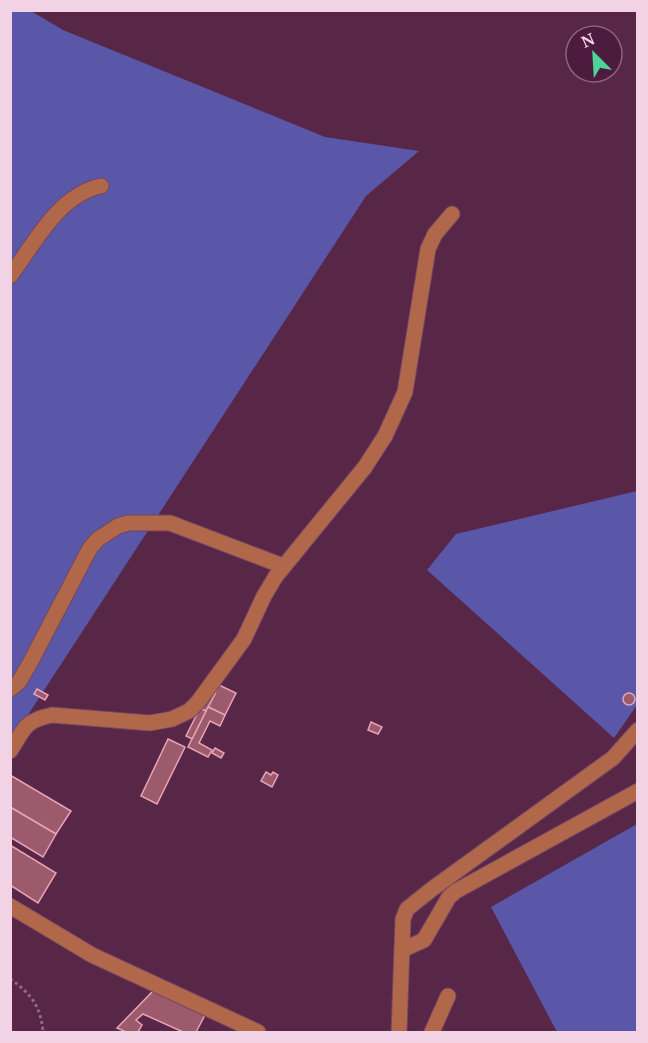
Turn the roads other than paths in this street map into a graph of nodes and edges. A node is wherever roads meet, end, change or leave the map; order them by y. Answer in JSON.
{"nodes":[{"id":1,"x":101,"y":186,"type":"dead end"},
{"id":2,"x":452,"y":214,"type":"dead end"},
{"id":3,"x":10,"y":276,"type":"edge"},
{"id":4,"x":283,"y":566,"type":"junction"},
{"id":5,"x":10,"y":689,"type":"edge"},
{"id":6,"x":638,"y":730,"type":"edge"},
{"id":7,"x":10,"y":751,"type":"edge"},
{"id":8,"x":638,"y":791,"type":"edge"},
{"id":9,"x":10,"y":906,"type":"edge"},
{"id":10,"x":402,"y":950,"type":"junction"},
{"id":11,"x":448,"y":996,"type":"dead end"},
{"id":12,"x":258,"y":1032,"type":"edge"},
{"id":13,"x":399,"y":1032,"type":"edge"},
{"id":14,"x":432,"y":1032,"type":"edge"}],
"edges":[{"from":1,"to":3,"type":"lane"},
{"from":2,"to":4,"type":"lane"},
{"from":4,"to":5,"type":"lane"},
{"from":4,"to":7,"type":"lane"},
{"from":6,"to":10,"type":"lane"},
{"from":8,"to":10,"type":"lane"},
{"from":9,"to":12,"type":"lane"},
{"from":10,"to":13,"type":"lane"},
{"from":11,"to":14,"type":"lane"}]}
